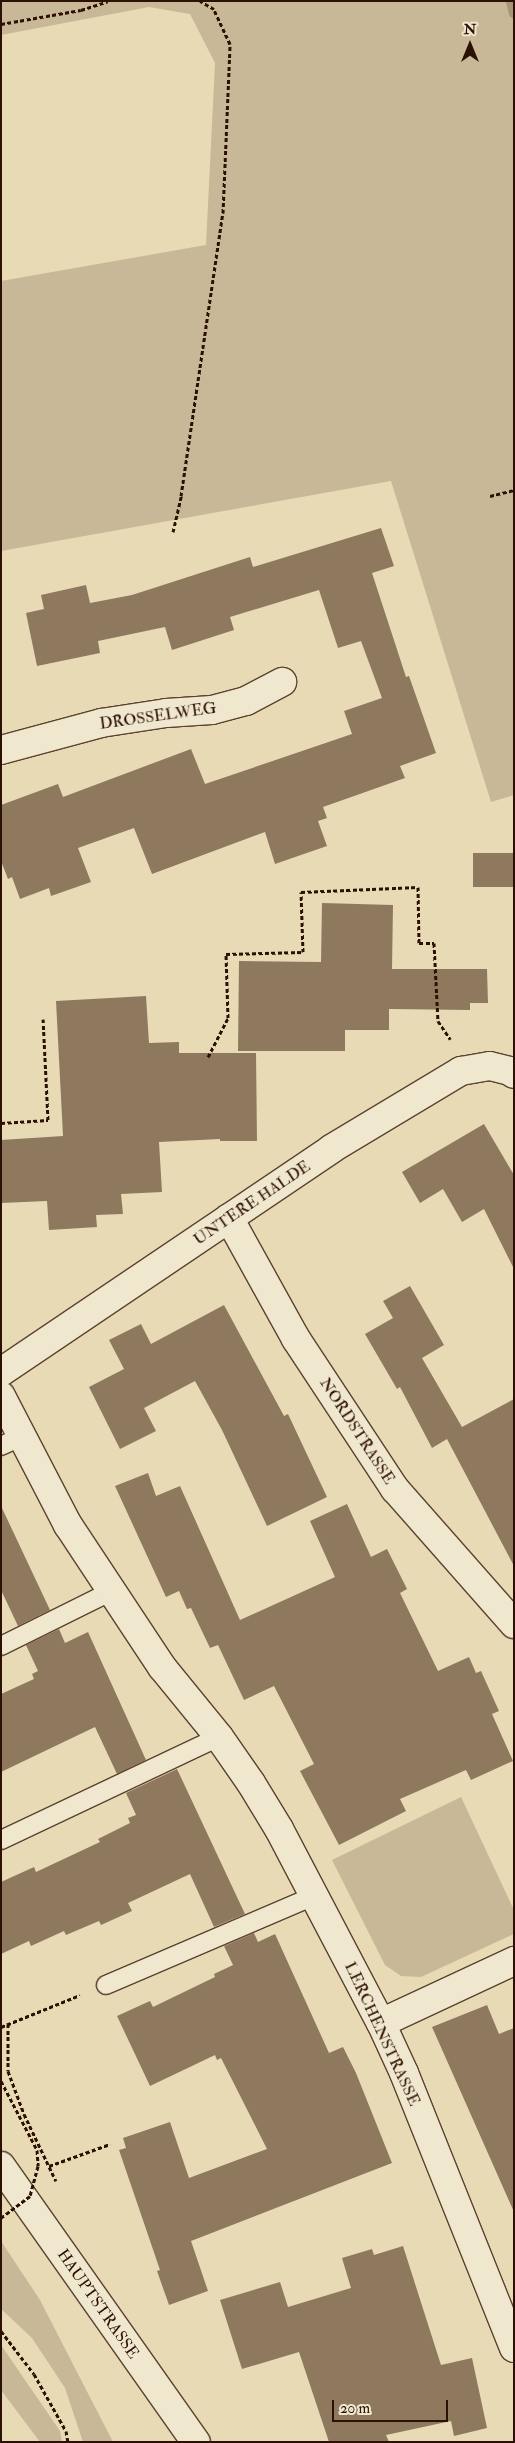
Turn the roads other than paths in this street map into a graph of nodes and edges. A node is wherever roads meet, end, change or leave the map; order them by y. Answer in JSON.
{"nodes":[{"id":1,"x":282,"y":682,"type":"dead end"},
{"id":2,"x":1,"y":750,"type":"edge"},
{"id":3,"x":514,"y":1074,"type":"edge"},
{"id":4,"x":229,"y":1218,"type":"junction"},
{"id":5,"x":1,"y":1372,"type":"edge"},
{"id":6,"x":1,"y":1396,"type":"edge"},
{"id":7,"x":12,"y":1441,"type":"edge"},
{"id":8,"x":112,"y":1591,"type":"junction"},
{"id":9,"x":514,"y":1624,"type":"edge"},
{"id":10,"x":1,"y":1646,"type":"edge"},
{"id":11,"x":219,"y":1737,"type":"junction"},
{"id":12,"x":1,"y":1840,"type":"edge"},
{"id":13,"x":314,"y":1896,"type":"junction"},
{"id":14,"x":514,"y":1961,"type":"edge"},
{"id":15,"x":106,"y":1985,"type":"road end"},
{"id":16,"x":381,"y":2023,"type":"junction"},
{"id":17,"x":1,"y":2166,"type":"edge"},
{"id":18,"x":514,"y":2348,"type":"edge"},
{"id":19,"x":196,"y":2442,"type":"edge"}],
"edges":[{"from":1,"to":2,"type":"street","name":"DROSSELWEG"},
{"from":3,"to":4,"type":"street","name":"UNTERE HALDE"},
{"from":4,"to":5,"type":"street","name":"UNTERE HALDE"},
{"from":4,"to":9,"type":"street","name":"NORDSTRASSE"},
{"from":6,"to":7,"type":"street","name":"LERCHENSTRASSE"},
{"from":7,"to":8,"type":"street","name":"LERCHENSTRASSE"},
{"from":8,"to":10,"type":"lane"},
{"from":8,"to":11,"type":"street","name":"LERCHENSTRASSE"},
{"from":11,"to":12,"type":"lane"},
{"from":11,"to":13,"type":"street","name":"LERCHENSTRASSE"},
{"from":13,"to":15,"type":"lane"},
{"from":13,"to":16,"type":"street","name":"LERCHENSTRASSE"},
{"from":14,"to":16,"type":"street"},
{"from":16,"to":18,"type":"street","name":"LERCHENSTRASSE"},
{"from":17,"to":19,"type":"street","name":"HAUPTSTRASSE"}]}
